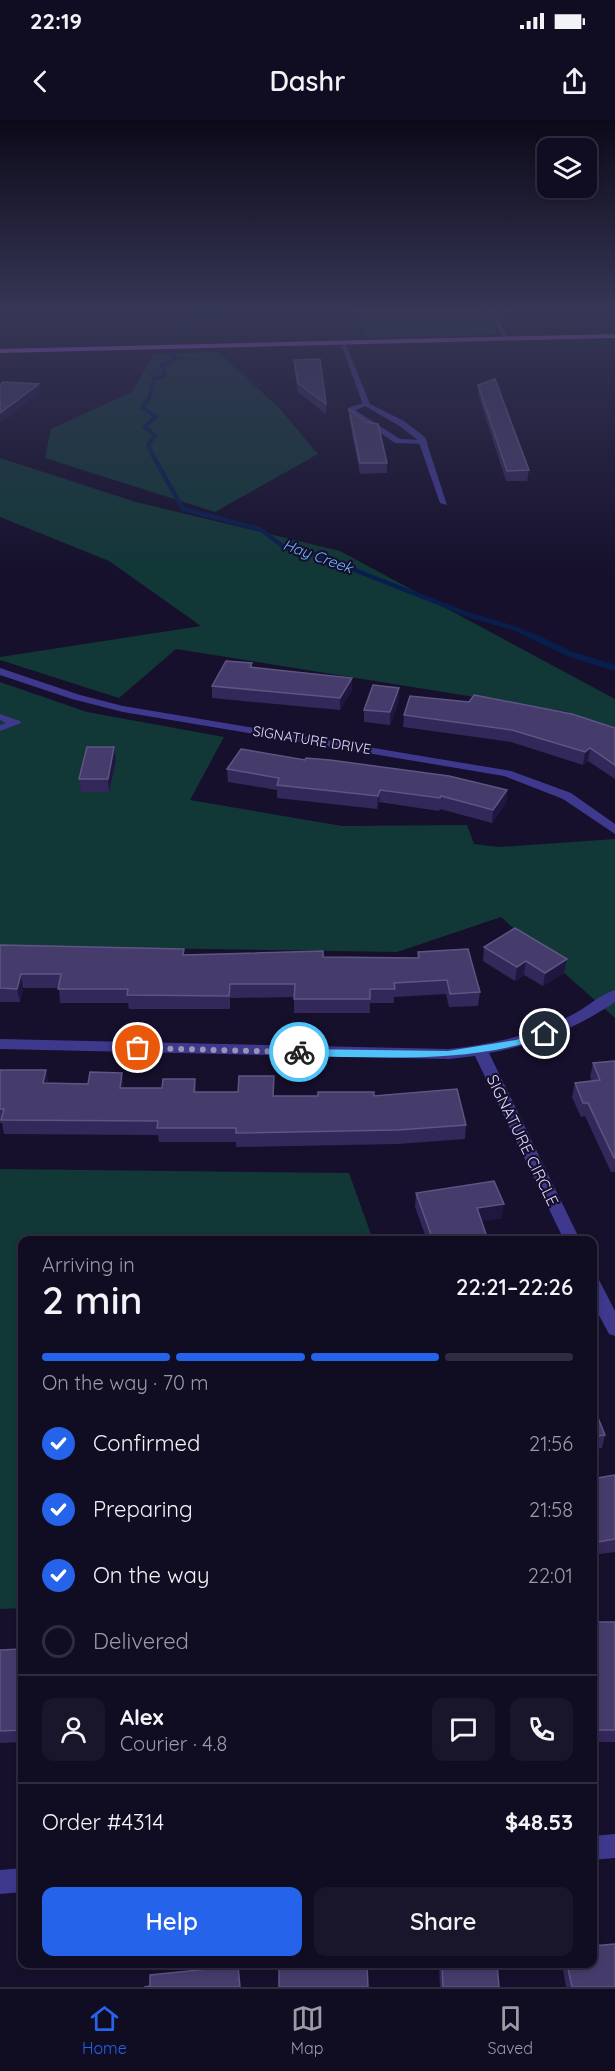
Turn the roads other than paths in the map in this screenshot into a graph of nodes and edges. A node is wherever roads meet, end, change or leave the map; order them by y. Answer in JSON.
{"nodes":[{"id":1,"x":364,"y":397,"type":"edge"},
{"id":2,"x":367,"y":404,"type":"junction"},
{"id":3,"x":424,"y":442,"type":"junction"},
{"id":4,"x":444,"y":503,"type":"dead end"},
{"id":5,"x":0,"y":672,"type":"edge"},
{"id":6,"x":0,"y":717,"type":"edge"},
{"id":7,"x":0,"y":728,"type":"edge"},
{"id":8,"x":615,"y":830,"type":"edge"},
{"id":9,"x":615,"y":995,"type":"edge"},
{"id":10,"x":0,"y":1044,"type":"edge"},
{"id":11,"x":480,"y":1051,"type":"junction"},
{"id":12,"x":570,"y":1236,"type":"edge"},
{"id":13,"x":597,"y":1292,"type":"edge"},
{"id":14,"x":615,"y":1329,"type":"edge"},
{"id":15,"x":615,"y":1846,"type":"edge"},
{"id":16,"x":597,"y":1848,"type":"edge"},
{"id":17,"x":18,"y":1880,"type":"edge"},
{"id":18,"x":0,"y":1882,"type":"edge"}],
"edges":[{"from":1,"to":2,"type":"street"},
{"from":2,"to":3,"type":"street"},
{"from":2,"to":3,"type":"lane"},
{"from":3,"to":4,"type":"street"},
{"from":5,"to":8,"type":"street","name":"SIGNATURE DRIVE"},
{"from":6,"to":7,"type":"lane"},
{"from":9,"to":11,"type":"street"},
{"from":10,"to":11,"type":"street"},
{"from":11,"to":12,"type":"street","name":"SIGNATURE CIRCLE"},
{"from":13,"to":14,"type":"street"},
{"from":15,"to":16,"type":"street"},
{"from":17,"to":18,"type":"street"}]}
